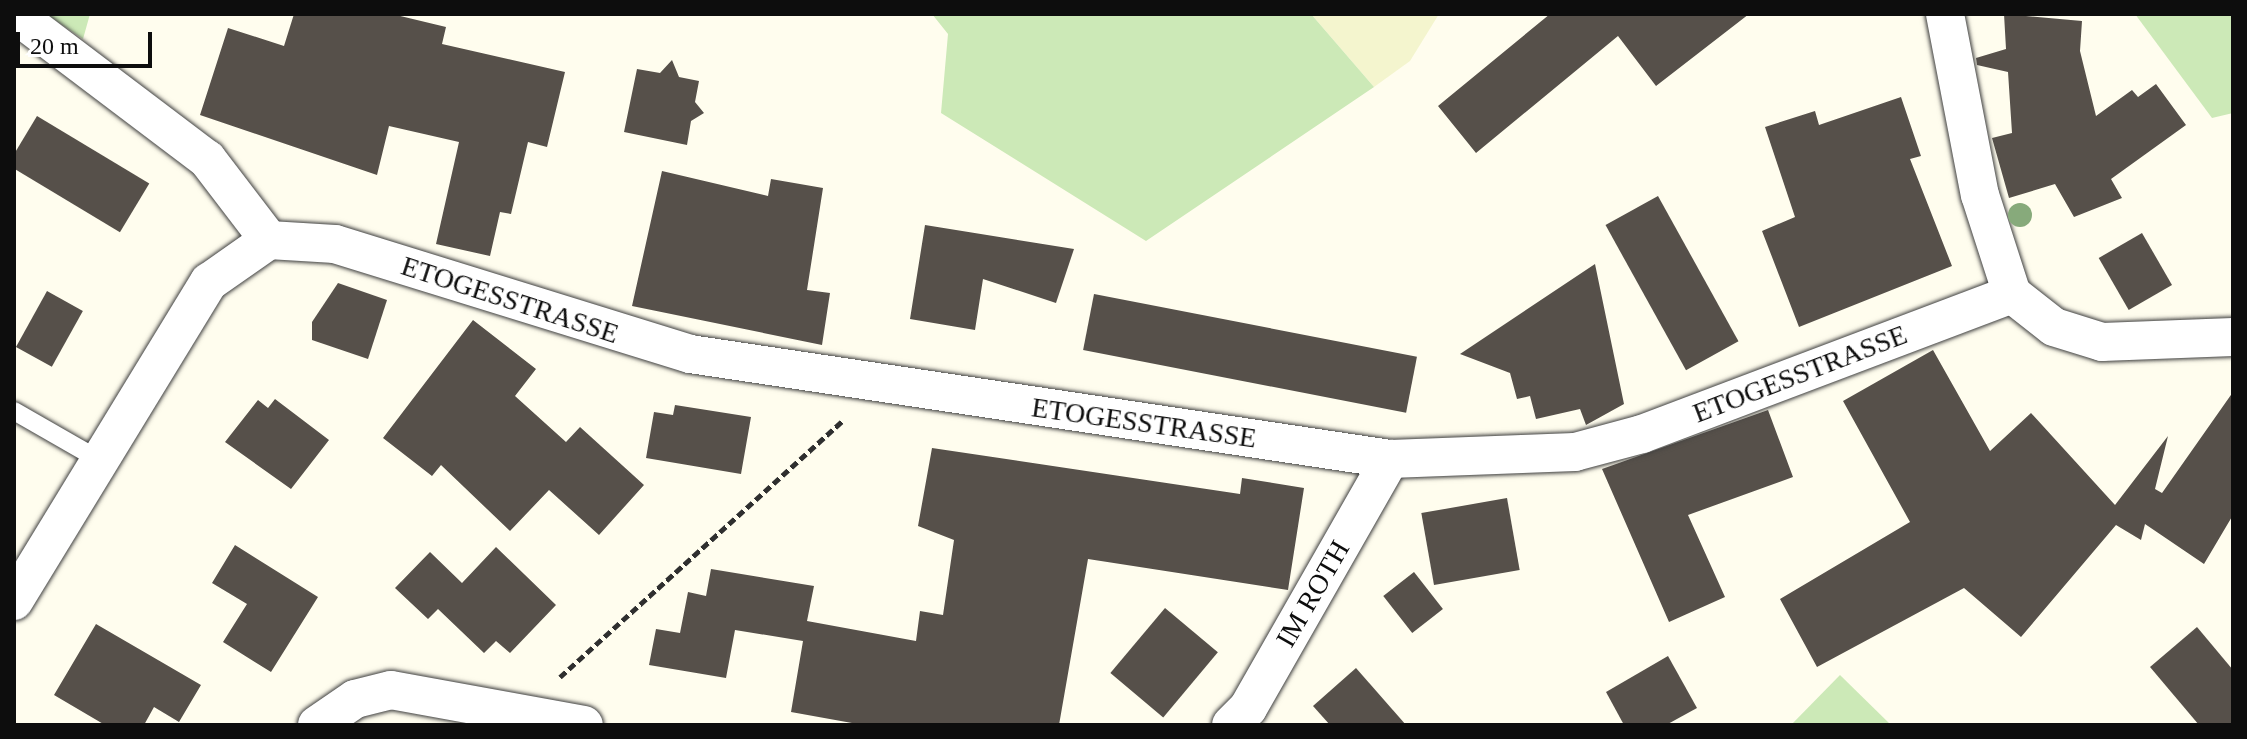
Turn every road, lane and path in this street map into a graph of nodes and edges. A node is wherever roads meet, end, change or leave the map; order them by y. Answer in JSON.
{"nodes":[{"id":1,"x":15,"y":14,"type":"edge"},
{"id":2,"x":1945,"y":14,"type":"edge"},
{"id":3,"x":269,"y":240,"type":"junction"},
{"id":4,"x":2012,"y":294,"type":"junction"},
{"id":5,"x":2233,"y":337,"type":"edge"},
{"id":6,"x":882,"y":384,"type":"junction"},
{"id":7,"x":14,"y":411,"type":"edge"},
{"id":8,"x":96,"y":458,"type":"junction"},
{"id":9,"x":1390,"y":459,"type":"junction"},
{"id":10,"x":14,"y":601,"type":"edge"},
{"id":11,"x":520,"y":713,"type":"junction"},
{"id":12,"x":317,"y":725,"type":"edge"},
{"id":13,"x":584,"y":725,"type":"edge"},
{"id":14,"x":1231,"y":725,"type":"edge"}],
"edges":[{"from":1,"to":3,"type":"street"},
{"from":2,"to":4,"type":"street"},
{"from":3,"to":6,"type":"street","name":"ETOGESSTRASSE"},
{"from":3,"to":8,"type":"street"},
{"from":4,"to":5,"type":"street"},
{"from":4,"to":9,"type":"street","name":"ETOGESSTRASSE"},
{"from":6,"to":9,"type":"street","name":"ETOGESSTRASSE"},
{"from":6,"to":11,"type":"path"},
{"from":7,"to":8,"type":"lane"},
{"from":8,"to":10,"type":"street"},
{"from":9,"to":14,"type":"street","name":"IM ROTH"},
{"from":11,"to":12,"type":"street"},
{"from":11,"to":13,"type":"street"}]}
